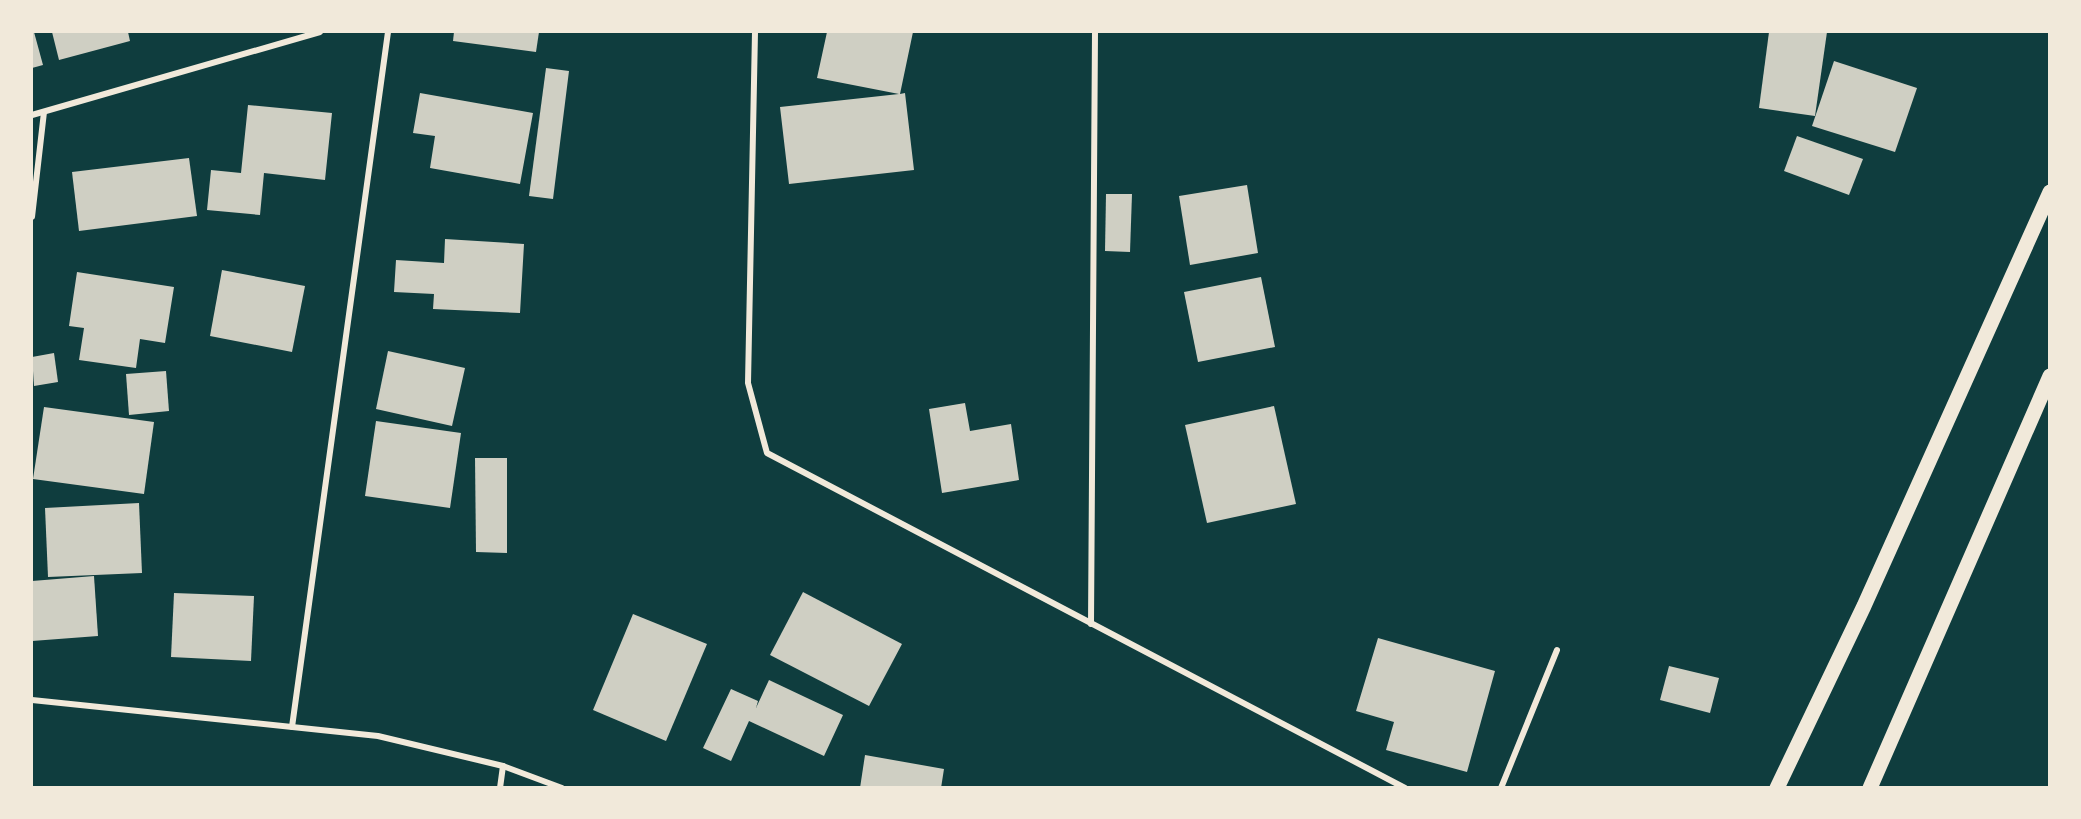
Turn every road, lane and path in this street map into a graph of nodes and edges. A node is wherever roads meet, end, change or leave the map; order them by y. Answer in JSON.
{"nodes":[{"id":1,"x":320,"y":32,"type":"edge"},
{"id":2,"x":388,"y":32,"type":"edge"},
{"id":3,"x":755,"y":32,"type":"edge"},
{"id":4,"x":1095,"y":32,"type":"edge"},
{"id":5,"x":44,"y":112,"type":"junction"},
{"id":6,"x":32,"y":115,"type":"edge"},
{"id":7,"x":2049,"y":192,"type":"edge"},
{"id":8,"x":32,"y":217,"type":"edge"},
{"id":9,"x":2049,"y":376,"type":"edge"},
{"id":10,"x":1091,"y":624,"type":"junction"},
{"id":11,"x":1557,"y":650,"type":"dead end"},
{"id":12,"x":32,"y":700,"type":"edge"},
{"id":13,"x":292,"y":727,"type":"junction"},
{"id":14,"x":503,"y":766,"type":"junction"},
{"id":15,"x":500,"y":788,"type":"edge"},
{"id":16,"x":562,"y":788,"type":"edge"},
{"id":17,"x":1405,"y":788,"type":"edge"},
{"id":18,"x":1501,"y":788,"type":"edge"},
{"id":19,"x":1777,"y":788,"type":"edge"},
{"id":20,"x":1870,"y":788,"type":"edge"}],
"edges":[{"from":1,"to":5,"type":"street"},
{"from":2,"to":13,"type":"street"},
{"from":3,"to":10,"type":"street"},
{"from":4,"to":10,"type":"street"},
{"from":5,"to":6,"type":"street"},
{"from":5,"to":8,"type":"street"},
{"from":7,"to":19,"type":"main road"},
{"from":9,"to":20,"type":"main road"},
{"from":10,"to":17,"type":"street"},
{"from":11,"to":18,"type":"street"},
{"from":12,"to":13,"type":"street"},
{"from":13,"to":14,"type":"street"},
{"from":14,"to":15,"type":"street"},
{"from":14,"to":16,"type":"street"}]}
